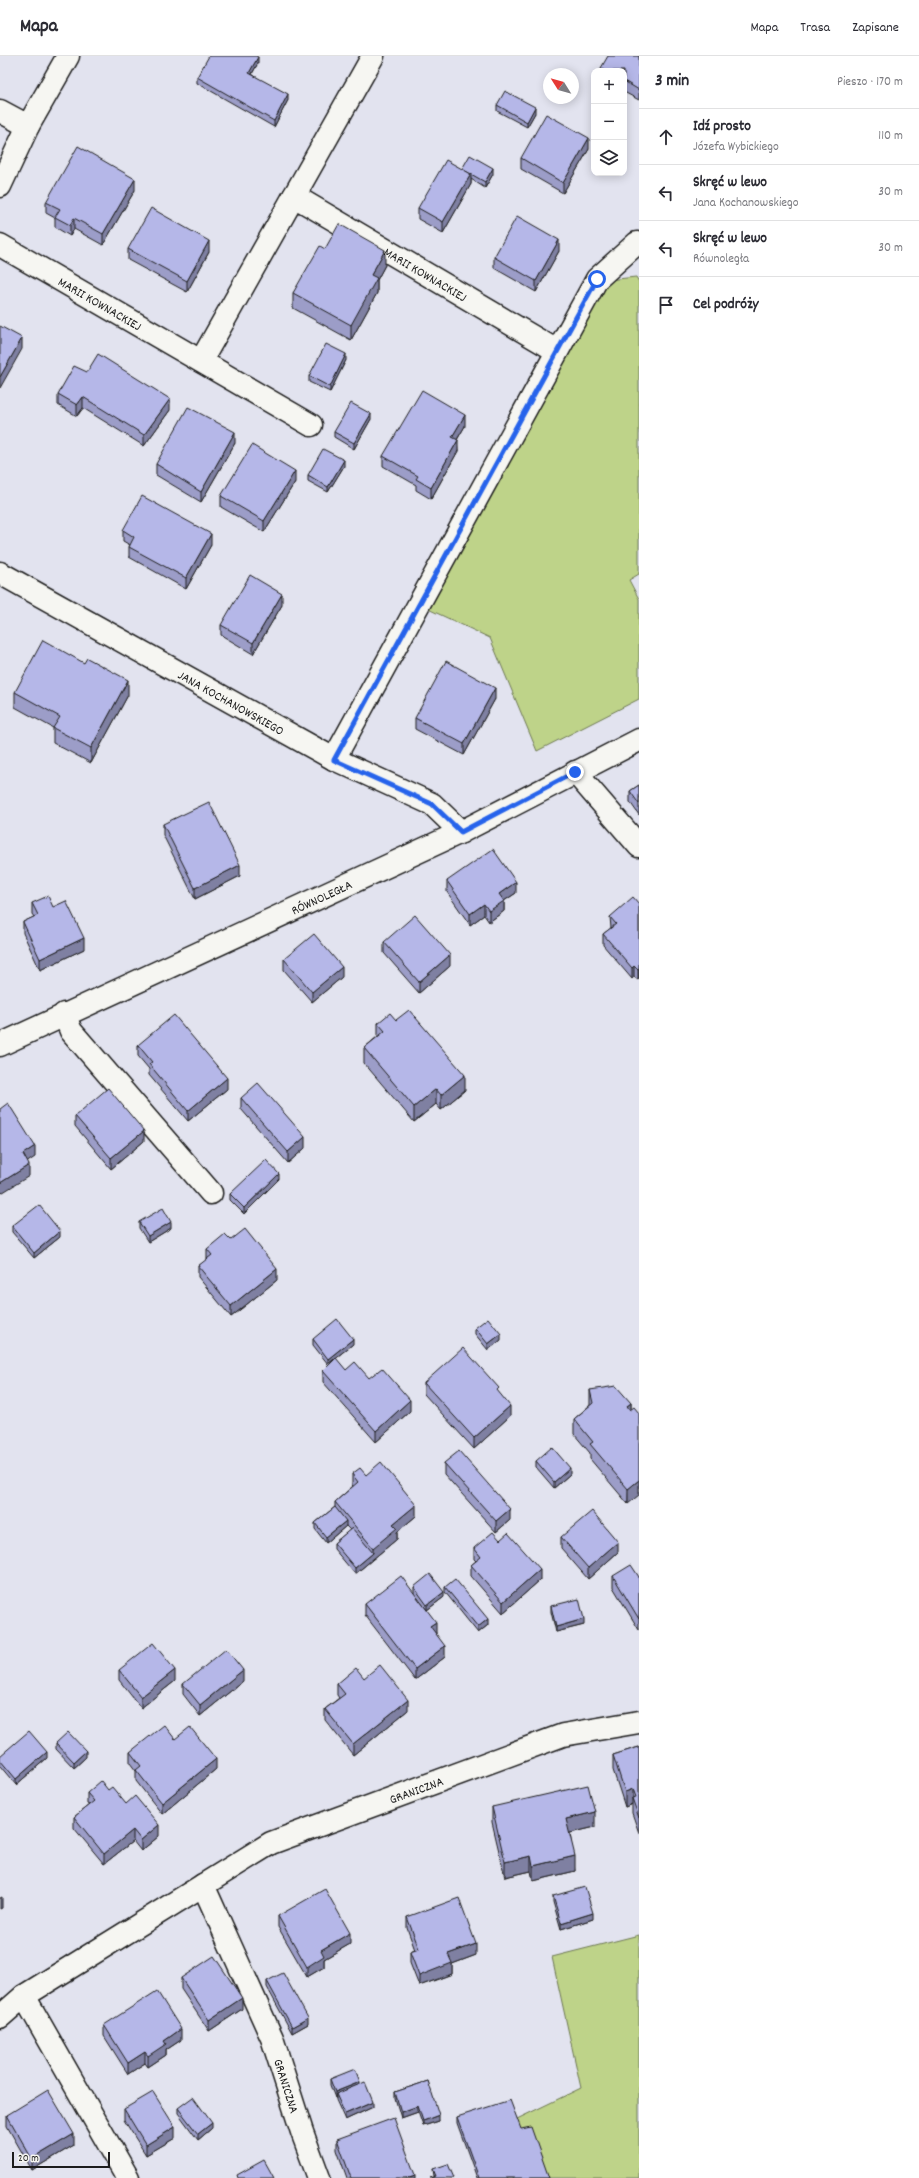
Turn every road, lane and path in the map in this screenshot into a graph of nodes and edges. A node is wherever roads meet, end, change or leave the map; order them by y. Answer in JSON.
{"nodes":[{"id":1,"x":68,"y":56,"type":"edge"},
{"id":2,"x":373,"y":56,"type":"edge"},
{"id":3,"x":0,"y":111,"type":"edge"},
{"id":4,"x":28,"y":126,"type":"junction"},
{"id":5,"x":0,"y":186,"type":"edge"},
{"id":6,"x":294,"y":196,"type":"junction"},
{"id":7,"x":638,"y":241,"type":"edge"},
{"id":8,"x":0,"y":245,"type":"edge"},
{"id":9,"x":557,"y":352,"type":"junction"},
{"id":10,"x":201,"y":361,"type":"junction"},
{"id":11,"x":311,"y":425,"type":"dead end"},
{"id":12,"x":0,"y":573,"type":"edge"},
{"id":13,"x":639,"y":740,"type":"edge"},
{"id":14,"x":334,"y":760,"type":"junction"},
{"id":15,"x":575,"y":772,"type":"junction"},
{"id":16,"x":461,"y":832,"type":"junction"},
{"id":17,"x":639,"y":846,"type":"edge"},
{"id":18,"x":64,"y":1014,"type":"junction"},
{"id":19,"x":0,"y":1045,"type":"edge"},
{"id":20,"x":211,"y":1193,"type":"dead end"},
{"id":21,"x":639,"y":1722,"type":"edge"},
{"id":22,"x":203,"y":1885,"type":"junction"},
{"id":23,"x":24,"y":1996,"type":"junction"},
{"id":24,"x":0,"y":2017,"type":"edge"},
{"id":25,"x":128,"y":2178,"type":"edge"},
{"id":26,"x":319,"y":2178,"type":"edge"}],
"edges":[{"from":1,"to":4,"type":"street"},
{"from":2,"to":6,"type":"street"},
{"from":3,"to":4,"type":"street"},
{"from":4,"to":5,"type":"street"},
{"from":6,"to":9,"type":"street","name":"MARII KOWNACKIEJ"},
{"from":6,"to":10,"type":"street"},
{"from":7,"to":9,"type":"street"},
{"from":8,"to":10,"type":"street","name":"MARII KOWNACKIEJ"},
{"from":9,"to":14,"type":"street"},
{"from":10,"to":11,"type":"street","name":"MARII KOWNACKIEJ"},
{"from":12,"to":14,"type":"street","name":"JANA KOCHANOWSKIEGO"},
{"from":13,"to":15,"type":"street","name":"RÓWNOLEGŁA"},
{"from":14,"to":16,"type":"street","name":"JANA KOCHANOWSKIEGO"},
{"from":15,"to":16,"type":"street","name":"RÓWNOLEGŁA"},
{"from":15,"to":17,"type":"street"},
{"from":16,"to":18,"type":"street","name":"RÓWNOLEGŁA"},
{"from":18,"to":19,"type":"street","name":"RÓWNOLEGŁA"},
{"from":18,"to":20,"type":"street"},
{"from":21,"to":22,"type":"street","name":"GRANICZNA"},
{"from":22,"to":23,"type":"street","name":"GRANICZNA"},
{"from":22,"to":26,"type":"street","name":"GRANICZNA"},
{"from":23,"to":24,"type":"street","name":"GRANICZNA"},
{"from":23,"to":25,"type":"street"}]}
